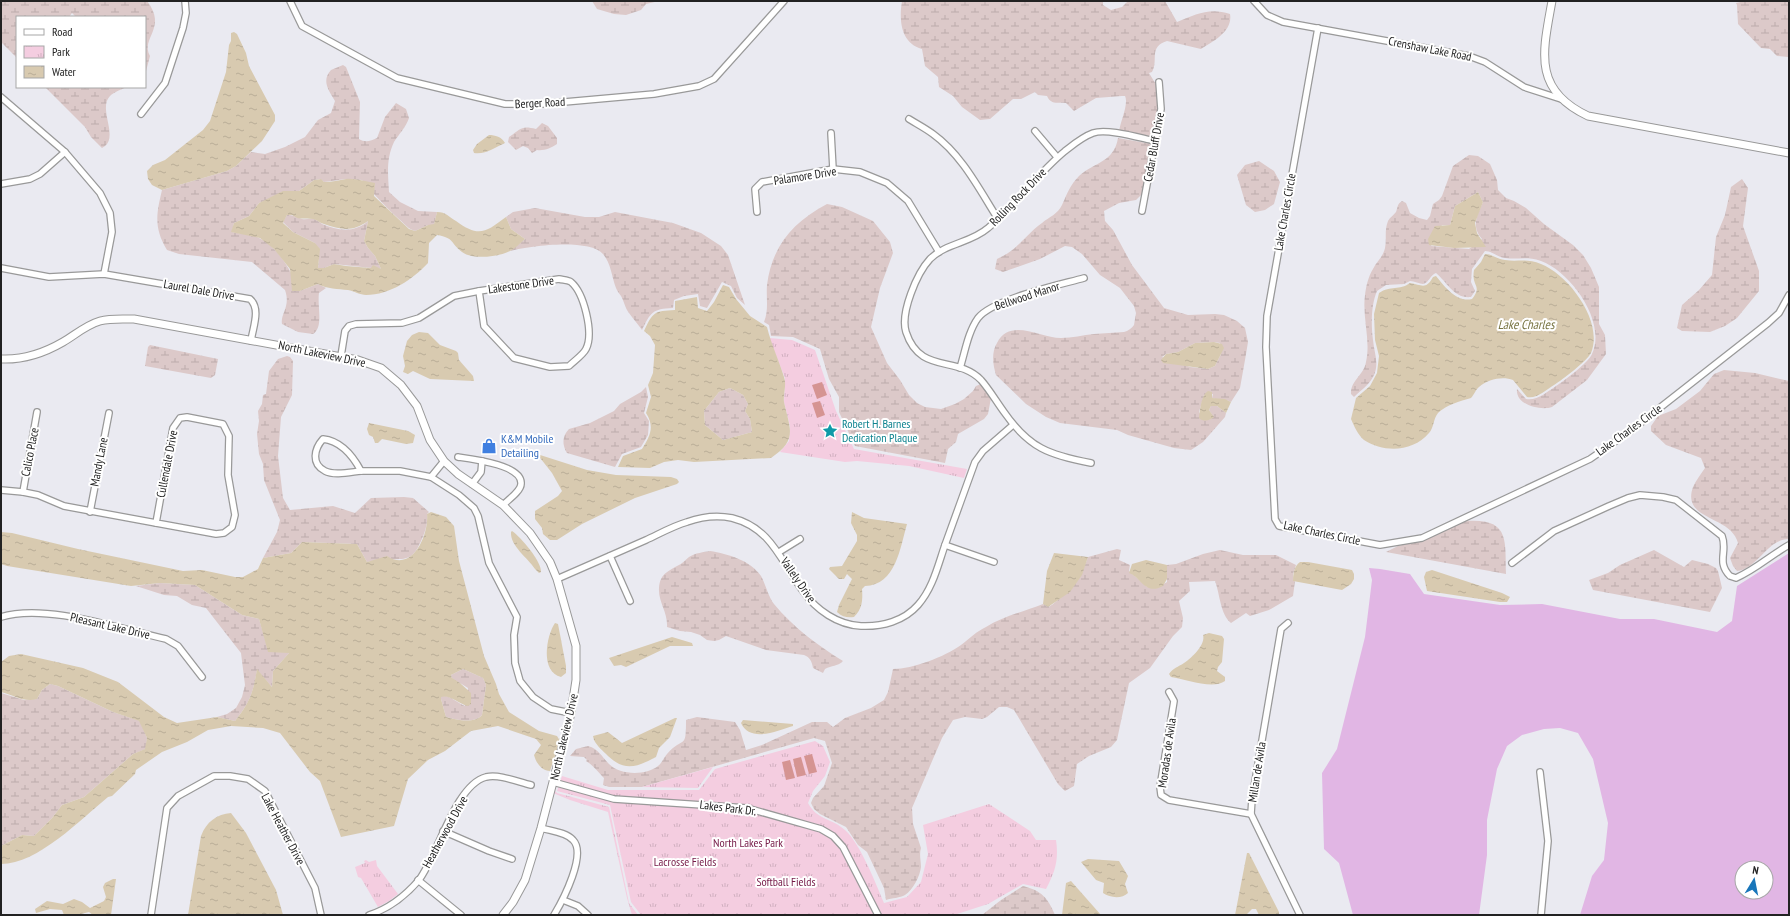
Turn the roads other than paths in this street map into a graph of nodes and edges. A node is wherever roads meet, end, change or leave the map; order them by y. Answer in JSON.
{"nodes":[{"id":1,"x":185,"y":1,"type":"edge"},
{"id":2,"x":290,"y":1,"type":"edge"},
{"id":3,"x":784,"y":1,"type":"edge"},
{"id":4,"x":1254,"y":1,"type":"edge"},
{"id":5,"x":1552,"y":1,"type":"edge"},
{"id":6,"x":1318,"y":28,"type":"junction"},
{"id":7,"x":1159,"y":82,"type":"dead end"},
{"id":8,"x":1,"y":98,"type":"edge"},
{"id":9,"x":1561,"y":99,"type":"junction"},
{"id":10,"x":141,"y":114,"type":"dead end"},
{"id":11,"x":909,"y":119,"type":"dead end"},
{"id":12,"x":1035,"y":131,"type":"dead end"},
{"id":13,"x":831,"y":133,"type":"dead end"},
{"id":14,"x":1155,"y":141,"type":"junction"},
{"id":15,"x":65,"y":152,"type":"junction"},
{"id":16,"x":1789,"y":153,"type":"edge"},
{"id":17,"x":1058,"y":157,"type":"junction"},
{"id":18,"x":832,"y":169,"type":"junction"},
{"id":19,"x":1,"y":184,"type":"edge"},
{"id":20,"x":1142,"y":211,"type":"dead end"},
{"id":21,"x":758,"y":212,"type":"dead end"},
{"id":22,"x":998,"y":219,"type":"junction"},
{"id":23,"x":940,"y":252,"type":"junction"},
{"id":24,"x":1,"y":268,"type":"edge"},
{"id":25,"x":104,"y":274,"type":"junction"},
{"id":26,"x":1084,"y":278,"type":"dead end"},
{"id":27,"x":479,"y":291,"type":"junction"},
{"id":28,"x":1789,"y":296,"type":"edge"},
{"id":29,"x":251,"y":341,"type":"junction"},
{"id":30,"x":341,"y":356,"type":"junction"},
{"id":31,"x":1,"y":359,"type":"edge"},
{"id":32,"x":960,"y":368,"type":"junction"},
{"id":33,"x":38,"y":412,"type":"dead end"},
{"id":34,"x":108,"y":413,"type":"dead end"},
{"id":35,"x":1013,"y":425,"type":"junction"},
{"id":36,"x":458,"y":457,"type":"dead end"},
{"id":37,"x":444,"y":461,"type":"junction"},
{"id":38,"x":482,"y":461,"type":"junction"},
{"id":39,"x":1091,"y":463,"type":"dead end"},
{"id":40,"x":361,"y":471,"type":"junction"},
{"id":41,"x":431,"y":477,"type":"junction"},
{"id":42,"x":472,"y":484,"type":"junction"},
{"id":43,"x":1,"y":490,"type":"edge"},
{"id":44,"x":23,"y":492,"type":"junction"},
{"id":45,"x":503,"y":505,"type":"junction"},
{"id":46,"x":90,"y":512,"type":"junction"},
{"id":47,"x":156,"y":523,"type":"junction"},
{"id":48,"x":800,"y":539,"type":"dead end"},
{"id":49,"x":1789,"y":545,"type":"edge"},
{"id":50,"x":945,"y":546,"type":"junction"},
{"id":51,"x":779,"y":552,"type":"junction"},
{"id":52,"x":610,"y":556,"type":"junction"},
{"id":53,"x":994,"y":562,"type":"dead end"},
{"id":54,"x":1512,"y":563,"type":"dead end"},
{"id":55,"x":557,"y":579,"type":"junction"},
{"id":56,"x":630,"y":601,"type":"dead end"},
{"id":57,"x":1,"y":617,"type":"edge"},
{"id":58,"x":1288,"y":623,"type":"dead end"},
{"id":59,"x":202,"y":677,"type":"dead end"},
{"id":60,"x":1169,"y":692,"type":"dead end"},
{"id":61,"x":571,"y":713,"type":"junction"},
{"id":62,"x":1540,"y":772,"type":"dead end"},
{"id":63,"x":553,"y":782,"type":"junction"},
{"id":64,"x":531,"y":785,"type":"dead end"},
{"id":65,"x":1252,"y":814,"type":"junction"},
{"id":66,"x":541,"y":828,"type":"junction"},
{"id":67,"x":443,"y":831,"type":"junction"},
{"id":68,"x":512,"y":859,"type":"dead end"},
{"id":69,"x":418,"y":880,"type":"junction"},
{"id":70,"x":563,"y":900,"type":"junction"},
{"id":71,"x":380,"y":913,"type":"edge"},
{"id":72,"x":151,"y":915,"type":"edge"},
{"id":73,"x":321,"y":915,"type":"edge"},
{"id":74,"x":369,"y":915,"type":"edge"},
{"id":75,"x":461,"y":915,"type":"edge"},
{"id":76,"x":503,"y":915,"type":"edge"},
{"id":77,"x":554,"y":915,"type":"edge"},
{"id":78,"x":588,"y":915,"type":"edge"},
{"id":79,"x":878,"y":915,"type":"edge"},
{"id":80,"x":1300,"y":915,"type":"edge"},
{"id":81,"x":1541,"y":915,"type":"edge"}],
"edges":[{"from":1,"to":10,"type":"street"},
{"from":2,"to":3,"type":"street","name":"Berger Road"},
{"from":4,"to":6,"type":"street","name":"Crenshaw Lake Road"},
{"from":5,"to":9,"type":"street"},
{"from":6,"to":9,"type":"street","name":"Crenshaw Lake Road"},
{"from":6,"to":28,"type":"street","name":"Lake Charles Circle"},
{"from":7,"to":14,"type":"street","name":"Cedar Bluff Drive"},
{"from":8,"to":15,"type":"street"},
{"from":9,"to":16,"type":"street","name":"Crenshaw Lake Road"},
{"from":11,"to":22,"type":"street"},
{"from":12,"to":17,"type":"street"},
{"from":13,"to":18,"type":"street"},
{"from":14,"to":17,"type":"street","name":"Rolling Rock Drive"},
{"from":14,"to":20,"type":"street","name":"Cedar Bluff Drive"},
{"from":15,"to":19,"type":"street"},
{"from":15,"to":25,"type":"street"},
{"from":17,"to":22,"type":"street","name":"Rolling Rock Drive"},
{"from":18,"to":21,"type":"street","name":"Palamore Drive"},
{"from":18,"to":23,"type":"street","name":"Palamore Drive"},
{"from":22,"to":23,"type":"street","name":"Rolling Rock Drive"},
{"from":23,"to":32,"type":"street","name":"Rolling Rock Drive"},
{"from":24,"to":25,"type":"street","name":"Laurel Dale Drive"},
{"from":25,"to":29,"type":"street","name":"Laurel Dale Drive"},
{"from":26,"to":32,"type":"street","name":"Bellwood Manor"},
{"from":27,"to":27,"type":"street","name":"Lakestone Drive"},
{"from":27,"to":30,"type":"street","name":"Lakestone Drive"},
{"from":29,"to":30,"type":"street","name":"North Lakeview Drive"},
{"from":29,"to":31,"type":"street","name":"North Lakeview Drive"},
{"from":30,"to":37,"type":"street","name":"North Lakeview Drive"},
{"from":32,"to":35,"type":"street","name":"Rolling Rock Drive"},
{"from":33,"to":44,"type":"street","name":"Calico Place"},
{"from":34,"to":46,"type":"street","name":"Mandy Lane"},
{"from":35,"to":39,"type":"street","name":"Rolling Rock Drive"},
{"from":35,"to":50,"type":"street","name":"Vallely Drive"},
{"from":36,"to":38,"type":"street"},
{"from":37,"to":41,"type":"street"},
{"from":37,"to":42,"type":"street","name":"North Lakeview Drive"},
{"from":38,"to":42,"type":"street"},
{"from":38,"to":45,"type":"street"},
{"from":40,"to":40,"type":"street"},
{"from":40,"to":41,"type":"street"},
{"from":41,"to":61,"type":"street"},
{"from":42,"to":45,"type":"street","name":"North Lakeview Drive"},
{"from":43,"to":44,"type":"street","name":"Cullendale Drive"},
{"from":44,"to":46,"type":"street","name":"Cullendale Drive"},
{"from":45,"to":55,"type":"street","name":"North Lakeview Drive"},
{"from":46,"to":47,"type":"street","name":"Cullendale Drive"},
{"from":47,"to":47,"type":"street","name":"Cullendale Drive"},
{"from":48,"to":51,"type":"street"},
{"from":49,"to":54,"type":"street"},
{"from":50,"to":51,"type":"street","name":"Vallely Drive"},
{"from":50,"to":53,"type":"street"},
{"from":51,"to":52,"type":"street","name":"Vallely Drive"},
{"from":52,"to":55,"type":"street","name":"Vallely Drive"},
{"from":52,"to":56,"type":"street"},
{"from":55,"to":61,"type":"street","name":"North Lakeview Drive"},
{"from":57,"to":59,"type":"street","name":"Pleasant Lake Drive"},
{"from":58,"to":65,"type":"street","name":"Millan de Avila"},
{"from":60,"to":65,"type":"street","name":"Moradas de Avila"},
{"from":61,"to":63,"type":"street","name":"North Lakeview Drive"},
{"from":62,"to":81,"type":"street"},
{"from":63,"to":66,"type":"street","name":"North Lakeview Drive"},
{"from":63,"to":79,"type":"street","name":"Lakes Park Dr."},
{"from":64,"to":67,"type":"street","name":"Heatherwood Drive"},
{"from":65,"to":80,"type":"street","name":"Millan de Avila"},
{"from":66,"to":70,"type":"street"},
{"from":66,"to":76,"type":"street","name":"North Lakeview Drive"},
{"from":67,"to":68,"type":"street"},
{"from":67,"to":69,"type":"street","name":"Heatherwood Drive"},
{"from":69,"to":71,"type":"street","name":"Heatherwood Drive"},
{"from":69,"to":75,"type":"street"},
{"from":70,"to":77,"type":"street"},
{"from":70,"to":78,"type":"street"},
{"from":71,"to":74,"type":"street","name":"Heatherwood Drive"},
{"from":72,"to":73,"type":"street","name":"Lake Heather Drive"}]}
